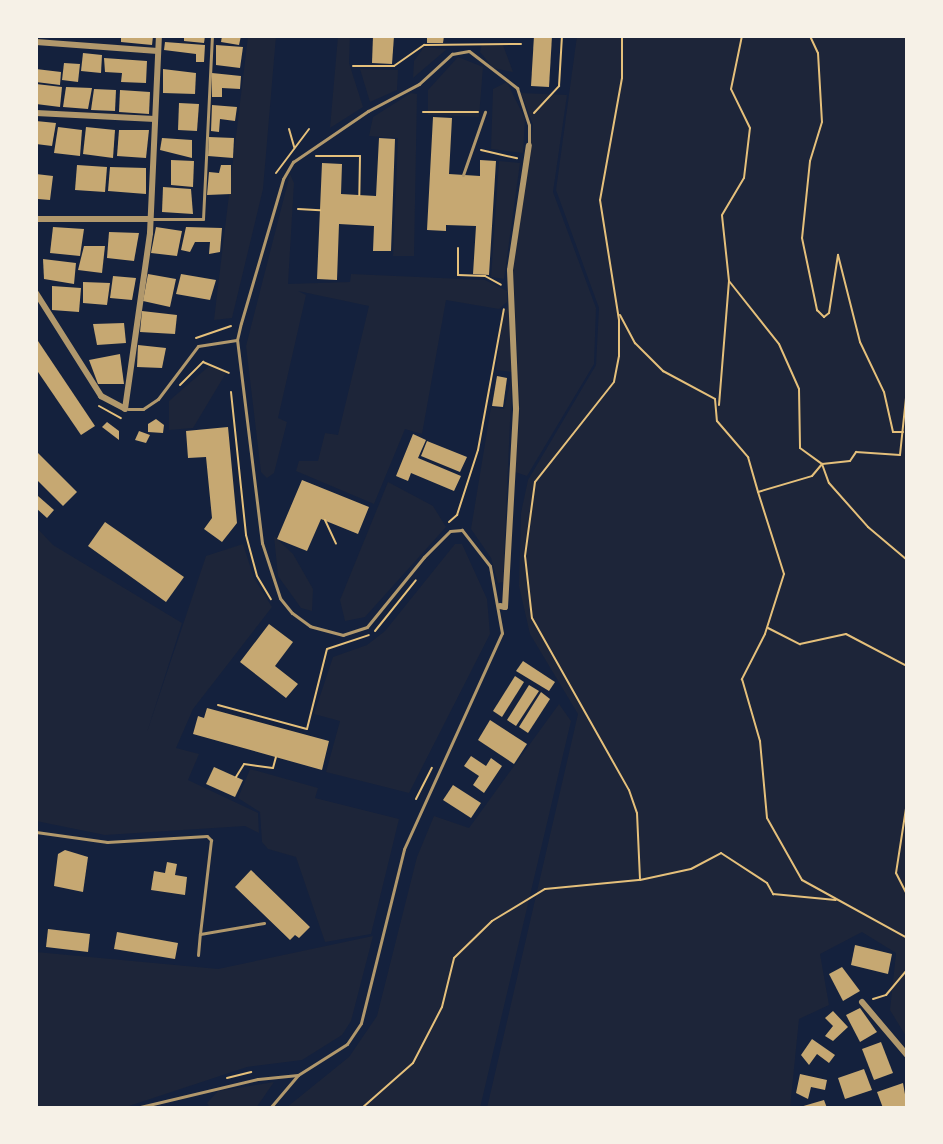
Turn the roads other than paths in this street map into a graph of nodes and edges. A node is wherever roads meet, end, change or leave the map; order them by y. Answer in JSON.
{"nodes":[{"id":1,"x":159,"y":36,"type":"edge"},
{"id":2,"x":212,"y":36,"type":"edge"},
{"id":3,"x":36,"y":42,"type":"edge"},
{"id":4,"x":158,"y":51,"type":"junction"},
{"id":5,"x":485,"y":112,"type":"road end"},
{"id":6,"x":36,"y":113,"type":"edge"},
{"id":7,"x":155,"y":119,"type":"junction"},
{"id":8,"x":529,"y":145,"type":"joint"},
{"id":9,"x":463,"y":175,"type":"dead end"},
{"id":10,"x":36,"y":219,"type":"edge"},
{"id":11,"x":150,"y":219,"type":"junction"},
{"id":12,"x":36,"y":293,"type":"edge"},
{"id":13,"x":237,"y":340,"type":"junction"},
{"id":14,"x":125,"y":409,"type":"junction"},
{"id":15,"x":500,"y":606,"type":"junction"},
{"id":16,"x":36,"y":832,"type":"edge"},
{"id":17,"x":264,"y":923,"type":"dead end"},
{"id":18,"x":200,"y":934,"type":"junction"},
{"id":19,"x":198,"y":955,"type":"dead end"},
{"id":20,"x":862,"y":1002,"type":"road end"},
{"id":21,"x":907,"y":1055,"type":"edge"},
{"id":22,"x":298,"y":1075,"type":"junction"},
{"id":23,"x":136,"y":1108,"type":"edge"},
{"id":24,"x":270,"y":1108,"type":"edge"}],
"edges":[{"from":1,"to":4,"type":"street"},
{"from":2,"to":11,"type":"lane"},
{"from":3,"to":4,"type":"street"},
{"from":4,"to":7,"type":"street"},
{"from":5,"to":9,"type":"lane"},
{"from":6,"to":7,"type":"street"},
{"from":7,"to":11,"type":"street"},
{"from":8,"to":13,"type":"lane"},
{"from":8,"to":15,"type":"street"},
{"from":10,"to":11,"type":"street"},
{"from":11,"to":14,"type":"street"},
{"from":12,"to":14,"type":"street"},
{"from":13,"to":14,"type":"lane"},
{"from":13,"to":15,"type":"lane"},
{"from":15,"to":22,"type":"lane"},
{"from":16,"to":18,"type":"lane"},
{"from":17,"to":18,"type":"lane"},
{"from":18,"to":19,"type":"lane"},
{"from":20,"to":21,"type":"street"},
{"from":22,"to":23,"type":"lane"},
{"from":22,"to":24,"type":"lane"}]}
